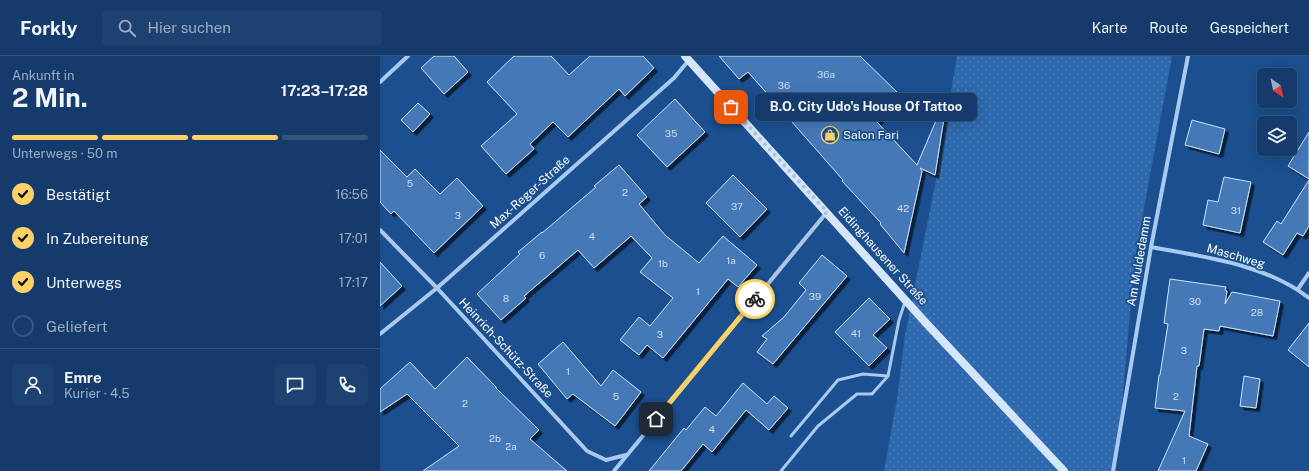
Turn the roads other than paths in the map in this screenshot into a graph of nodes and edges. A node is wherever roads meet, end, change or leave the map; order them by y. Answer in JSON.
{"nodes":[{"id":1,"x":408,"y":56,"type":"edge"},
{"id":2,"x":1188,"y":56,"type":"edge"},
{"id":3,"x":689,"y":57,"type":"edge"},
{"id":4,"x":380,"y":82,"type":"edge"},
{"id":5,"x":827,"y":212,"type":"junction"},
{"id":6,"x":380,"y":230,"type":"edge"},
{"id":7,"x":1151,"y":247,"type":"junction"},
{"id":8,"x":1309,"y":273,"type":"edge"},
{"id":9,"x":437,"y":288,"type":"junction"},
{"id":10,"x":1298,"y":290,"type":"junction"},
{"id":11,"x":1309,"y":298,"type":"edge"},
{"id":12,"x":906,"y":300,"type":"junction"},
{"id":13,"x":380,"y":334,"type":"edge"},
{"id":14,"x":888,"y":376,"type":"junction"},
{"id":15,"x":791,"y":436,"type":"dead end"},
{"id":16,"x":626,"y":455,"type":"junction"},
{"id":17,"x":614,"y":471,"type":"edge"},
{"id":18,"x":781,"y":471,"type":"edge"},
{"id":19,"x":1064,"y":471,"type":"edge"},
{"id":20,"x":1113,"y":471,"type":"edge"}],
"edges":[{"from":1,"to":4,"type":"street"},
{"from":2,"to":7,"type":"street","name":"Am Muldedamm"},
{"from":3,"to":5,"type":"main road","name":"Eidinghausener Straße"},
{"from":3,"to":9,"type":"street","name":"Max-Reger-Straße"},
{"from":5,"to":12,"type":"main road","name":"Eidinghausener Straße"},
{"from":5,"to":16,"type":"street"},
{"from":6,"to":9,"type":"street","name":"Heinrich-Schütz-Straße"},
{"from":7,"to":10,"type":"street","name":"Maschweg"},
{"from":7,"to":20,"type":"street","name":"Am Muldedamm"},
{"from":8,"to":10,"type":"street"},
{"from":9,"to":13,"type":"street","name":"Max-Reger-Straße"},
{"from":9,"to":16,"type":"street","name":"Heinrich-Schütz-Straße"},
{"from":10,"to":11,"type":"street","name":"Maschweg"},
{"from":12,"to":14,"type":"lane"},
{"from":12,"to":19,"type":"main road","name":"Eidinghausener Straße"},
{"from":14,"to":15,"type":"lane"},
{"from":14,"to":18,"type":"lane"},
{"from":16,"to":17,"type":"street"}]}
